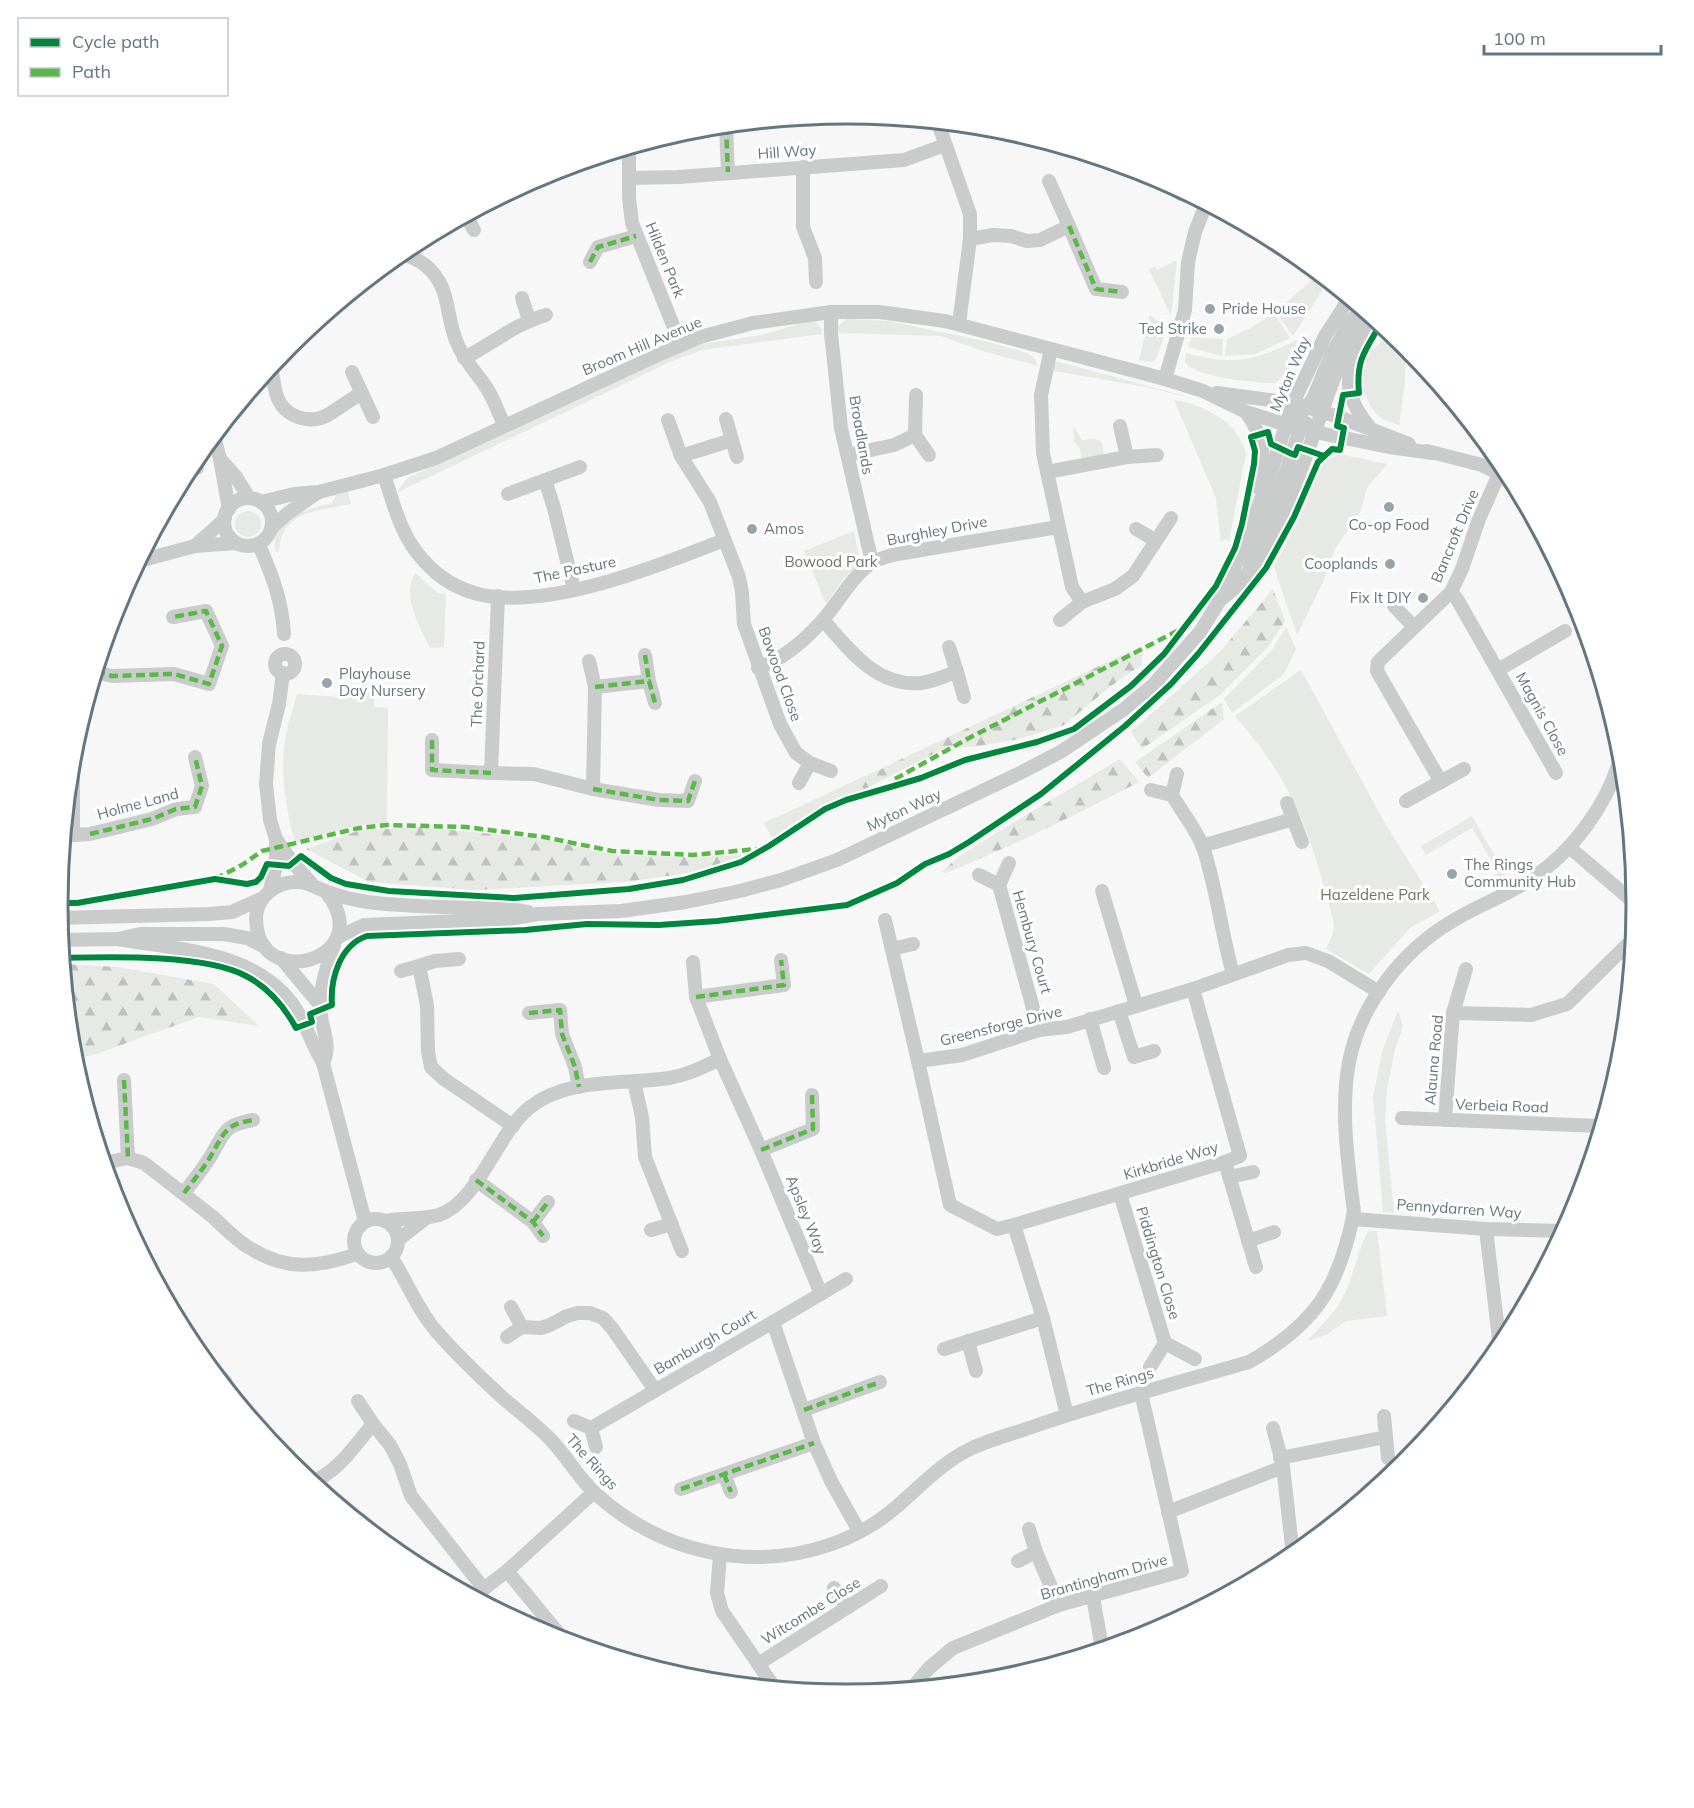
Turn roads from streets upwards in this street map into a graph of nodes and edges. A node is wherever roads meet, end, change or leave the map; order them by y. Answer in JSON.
{"nodes":[{"id":1,"x":940,"y":130,"type":"edge"},
{"id":2,"x":727,"y":134,"type":"edge"},
{"id":3,"x":945,"y":145,"type":"junction"},
{"id":4,"x":628,"y":156,"type":"edge"},
{"id":5,"x":803,"y":167,"type":"junction"},
{"id":6,"x":729,"y":172,"type":"junction"},
{"id":7,"x":629,"y":178,"type":"junction"},
{"id":8,"x":1049,"y":181,"type":"dead end"},
{"id":9,"x":1203,"y":211,"type":"edge"},
{"id":10,"x":470,"y":222,"type":"edge"},
{"id":11,"x":1069,"y":226,"type":"junction"},
{"id":12,"x":474,"y":230,"type":"dead end"},
{"id":13,"x":636,"y":236,"type":"junction"},
{"id":14,"x":970,"y":240,"type":"junction"},
{"id":15,"x":413,"y":257,"type":"edge"},
{"id":16,"x":590,"y":262,"type":"dead end"},
{"id":17,"x":816,"y":282,"type":"dead end"},
{"id":18,"x":1122,"y":292,"type":"dead end"},
{"id":19,"x":522,"y":298,"type":"dead end"},
{"id":20,"x":1345,"y":305,"type":"edge"},
{"id":21,"x":831,"y":312,"type":"junction"},
{"id":22,"x":546,"y":315,"type":"dead end"},
{"id":23,"x":1357,"y":315,"type":"edge"},
{"id":24,"x":529,"y":320,"type":"junction"},
{"id":25,"x":1364,"y":321,"type":"edge"},
{"id":26,"x":959,"y":324,"type":"junction"},
{"id":27,"x":1369,"y":326,"type":"edge"},
{"id":28,"x":681,"y":345,"type":"junction"},
{"id":29,"x":1051,"y":349,"type":"junction"},
{"id":30,"x":464,"y":358,"type":"junction"},
{"id":31,"x":352,"y":372,"type":"dead end"},
{"id":32,"x":273,"y":377,"type":"edge"},
{"id":33,"x":1165,"y":379,"type":"junction"},
{"id":34,"x":1203,"y":391,"type":"junction"},
{"id":35,"x":362,"y":393,"type":"junction"},
{"id":36,"x":916,"y":395,"type":"dead end"},
{"id":37,"x":1246,"y":412,"type":"junction"},
{"id":38,"x":373,"y":417,"type":"dead end"},
{"id":39,"x":726,"y":418,"type":"dead end"},
{"id":40,"x":1304,"y":419,"type":"junction"},
{"id":41,"x":668,"y":420,"type":"dead end"},
{"id":42,"x":504,"y":426,"type":"junction"},
{"id":43,"x":1120,"y":426,"type":"dead end"},
{"id":44,"x":1371,"y":430,"type":"junction"},
{"id":45,"x":915,"y":435,"type":"junction"},
{"id":46,"x":732,"y":440,"type":"junction"},
{"id":47,"x":217,"y":446,"type":"edge"},
{"id":48,"x":1433,"y":453,"type":"junction"},
{"id":49,"x":929,"y":454,"type":"dead end"},
{"id":50,"x":848,"y":455,"type":"junction"},
{"id":51,"x":1157,"y":455,"type":"dead end"},
{"id":52,"x":681,"y":456,"type":"junction"},
{"id":53,"x":737,"y":457,"type":"dead end"},
{"id":54,"x":1127,"y":457,"type":"junction"},
{"id":55,"x":220,"y":459,"type":"junction"},
{"id":56,"x":580,"y":467,"type":"dead end"},
{"id":57,"x":1047,"y":472,"type":"junction"},
{"id":58,"x":1495,"y":472,"type":"edge"},
{"id":59,"x":384,"y":475,"type":"junction"},
{"id":60,"x":545,"y":480,"type":"junction"},
{"id":61,"x":1503,"y":484,"type":"edge"},
{"id":62,"x":319,"y":492,"type":"junction"},
{"id":63,"x":507,"y":494,"type":"dead end"},
{"id":64,"x":255,"y":500,"type":"junction"},
{"id":65,"x":227,"y":514,"type":"junction"},
{"id":66,"x":1171,"y":518,"type":"dead end"},
{"id":67,"x":1058,"y":527,"type":"junction"},
{"id":68,"x":272,"y":528,"type":"junction"},
{"id":69,"x":1136,"y":529,"type":"dead end"},
{"id":70,"x":1249,"y":530,"type":"junction"},
{"id":71,"x":724,"y":540,"type":"junction"},
{"id":72,"x":1155,"y":540,"type":"junction"},
{"id":73,"x":236,"y":543,"type":"junction"},
{"id":74,"x":259,"y":544,"type":"junction"},
{"id":75,"x":195,"y":546,"type":"junction"},
{"id":76,"x":148,"y":559,"type":"edge"},
{"id":77,"x":872,"y":562,"type":"junction"},
{"id":78,"x":1232,"y":574,"type":"junction"},
{"id":79,"x":574,"y":589,"type":"junction"},
{"id":80,"x":1451,"y":592,"type":"junction"},
{"id":81,"x":498,"y":596,"type":"junction"},
{"id":82,"x":1220,"y":600,"type":"junction"},
{"id":83,"x":1082,"y":602,"type":"junction"},
{"id":84,"x":1394,"y":606,"type":"dead end"},
{"id":85,"x":173,"y":617,"type":"dead end"},
{"id":86,"x":823,"y":620,"type":"junction"},
{"id":87,"x":1060,"y":620,"type":"dead end"},
{"id":88,"x":1414,"y":627,"type":"junction"},
{"id":89,"x":1565,"y":631,"type":"dead end"},
{"id":90,"x":284,"y":634,"type":"dead end"},
{"id":91,"x":949,"y":646,"type":"dead end"},
{"id":92,"x":645,"y":655,"type":"dead end"},
{"id":93,"x":589,"y":661,"type":"dead end"},
{"id":94,"x":758,"y":668,"type":"junction"},
{"id":95,"x":1498,"y":670,"type":"junction"},
{"id":96,"x":957,"y":672,"type":"junction"},
{"id":97,"x":103,"y":674,"type":"edge"},
{"id":98,"x":283,"y":674,"type":"dead end"},
{"id":99,"x":649,"y":681,"type":"junction"},
{"id":100,"x":595,"y":687,"type":"junction"},
{"id":101,"x":964,"y":697,"type":"dead end"},
{"id":102,"x":655,"y":703,"type":"dead end"},
{"id":103,"x":432,"y":740,"type":"dead end"},
{"id":104,"x":195,"y":757,"type":"dead end"},
{"id":105,"x":810,"y":763,"type":"junction"},
{"id":106,"x":1464,"y":769,"type":"dead end"},
{"id":107,"x":831,"y":771,"type":"dead end"},
{"id":108,"x":491,"y":773,"type":"junction"},
{"id":109,"x":1556,"y":773,"type":"dead end"},
{"id":110,"x":1177,"y":774,"type":"dead end"},
{"id":111,"x":1615,"y":774,"type":"edge"},
{"id":112,"x":695,"y":781,"type":"dead end"},
{"id":113,"x":1441,"y":782,"type":"junction"},
{"id":114,"x":799,"y":783,"type":"dead end"},
{"id":115,"x":593,"y":789,"type":"junction"},
{"id":116,"x":1151,"y":790,"type":"dead end"},
{"id":117,"x":1172,"y":795,"type":"junction"},
{"id":118,"x":1406,"y":801,"type":"dead end"},
{"id":119,"x":1287,"y":803,"type":"dead end"},
{"id":120,"x":1293,"y":819,"type":"junction"},
{"id":121,"x":71,"y":835,"type":"edge"},
{"id":122,"x":276,"y":839,"type":"junction"},
{"id":123,"x":1302,"y":842,"type":"dead end"},
{"id":124,"x":1202,"y":846,"type":"junction"},
{"id":125,"x":1569,"y":847,"type":"junction"},
{"id":126,"x":1009,"y":863,"type":"dead end"},
{"id":127,"x":979,"y":875,"type":"dead end"},
{"id":128,"x":312,"y":884,"type":"junction"},
{"id":129,"x":999,"y":885,"type":"junction"},
{"id":130,"x":1102,"y":891,"type":"dead end"},
{"id":131,"x":326,"y":892,"type":"junction"},
{"id":132,"x":267,"y":894,"type":"junction"},
{"id":133,"x":1626,"y":895,"type":"edge"},
{"id":134,"x":538,"y":914,"type":"junction"},
{"id":135,"x":68,"y":918,"type":"edge"},
{"id":136,"x":885,"y":920,"type":"dead end"},
{"id":137,"x":118,"y":939,"type":"junction"},
{"id":138,"x":69,"y":940,"type":"edge"},
{"id":139,"x":336,"y":941,"type":"junction"},
{"id":140,"x":913,"y":944,"type":"dead end"},
{"id":141,"x":265,"y":947,"type":"junction"},
{"id":142,"x":1625,"y":947,"type":"edge"},
{"id":143,"x":892,"y":949,"type":"junction"},
{"id":144,"x":281,"y":958,"type":"junction"},
{"id":145,"x":459,"y":959,"type":"dead end"},
{"id":146,"x":781,"y":960,"type":"dead end"},
{"id":147,"x":693,"y":962,"type":"dead end"},
{"id":148,"x":419,"y":966,"type":"junction"},
{"id":149,"x":1466,"y":969,"type":"dead end"},
{"id":150,"x":401,"y":971,"type":"dead end"},
{"id":151,"x":1233,"y":974,"type":"junction"},
{"id":152,"x":1192,"y":989,"type":"junction"},
{"id":153,"x":1379,"y":993,"type":"junction"},
{"id":154,"x":696,"y":997,"type":"junction"},
{"id":155,"x":320,"y":1005,"type":"junction"},
{"id":156,"x":1136,"y":1005,"type":"junction"},
{"id":157,"x":1119,"y":1011,"type":"junction"},
{"id":158,"x":529,"y":1013,"type":"dead end"},
{"id":159,"x":1453,"y":1013,"type":"junction"},
{"id":160,"x":1090,"y":1019,"type":"junction"},
{"id":161,"x":1039,"y":1030,"type":"junction"},
{"id":162,"x":1154,"y":1051,"type":"dead end"},
{"id":163,"x":720,"y":1059,"type":"junction"},
{"id":164,"x":918,"y":1061,"type":"junction"},
{"id":165,"x":322,"y":1063,"type":"junction"},
{"id":166,"x":1104,"y":1068,"type":"dead end"},
{"id":167,"x":124,"y":1080,"type":"dead end"},
{"id":168,"x":634,"y":1082,"type":"junction"},
{"id":169,"x":579,"y":1087,"type":"junction"},
{"id":170,"x":812,"y":1095,"type":"dead end"},
{"id":171,"x":1402,"y":1118,"type":"dead end"},
{"id":172,"x":253,"y":1120,"type":"dead end"},
{"id":173,"x":1445,"y":1120,"type":"junction"},
{"id":174,"x":513,"y":1126,"type":"junction"},
{"id":175,"x":1594,"y":1126,"type":"edge"},
{"id":176,"x":761,"y":1150,"type":"junction"},
{"id":177,"x":128,"y":1158,"type":"junction"},
{"id":178,"x":111,"y":1161,"type":"edge"},
{"id":179,"x":1225,"y":1162,"type":"junction"},
{"id":180,"x":1253,"y":1172,"type":"dead end"},
{"id":181,"x":1229,"y":1177,"type":"junction"},
{"id":182,"x":476,"y":1180,"type":"junction"},
{"id":183,"x":184,"y":1193,"type":"junction"},
{"id":184,"x":1120,"y":1194,"type":"junction"},
{"id":185,"x":548,"y":1202,"type":"dead end"},
{"id":186,"x":426,"y":1218,"type":"junction"},
{"id":187,"x":1353,"y":1219,"type":"junction"},
{"id":188,"x":365,"y":1221,"type":"junction"},
{"id":189,"x":385,"y":1221,"type":"junction"},
{"id":190,"x":533,"y":1222,"type":"junction"},
{"id":191,"x":672,"y":1224,"type":"junction"},
{"id":192,"x":1014,"y":1225,"type":"junction"},
{"id":193,"x":1486,"y":1229,"type":"junction"},
{"id":194,"x":651,"y":1230,"type":"dead end"},
{"id":195,"x":1554,"y":1231,"type":"edge"},
{"id":196,"x":1274,"y":1232,"type":"dead end"},
{"id":197,"x":543,"y":1236,"type":"dead end"},
{"id":198,"x":398,"y":1240,"type":"junction"},
{"id":199,"x":1248,"y":1241,"type":"junction"},
{"id":200,"x":682,"y":1251,"type":"dead end"},
{"id":201,"x":357,"y":1254,"type":"junction"},
{"id":202,"x":391,"y":1257,"type":"junction"},
{"id":203,"x":1256,"y":1267,"type":"dead end"},
{"id":204,"x":846,"y":1279,"type":"dead end"},
{"id":205,"x":821,"y":1294,"type":"junction"},
{"id":206,"x":511,"y":1307,"type":"dead end"},
{"id":207,"x":1043,"y":1318,"type":"junction"},
{"id":208,"x":773,"y":1322,"type":"junction"},
{"id":209,"x":522,"y":1327,"type":"junction"},
{"id":210,"x":1498,"y":1332,"type":"edge"},
{"id":211,"x":507,"y":1337,"type":"dead end"},
{"id":212,"x":968,"y":1341,"type":"junction"},
{"id":213,"x":1165,"y":1343,"type":"junction"},
{"id":214,"x":944,"y":1349,"type":"dead end"},
{"id":215,"x":1196,"y":1359,"type":"dead end"},
{"id":216,"x":1150,"y":1367,"type":"dead end"},
{"id":217,"x":976,"y":1371,"type":"dead end"},
{"id":218,"x":880,"y":1382,"type":"dead end"},
{"id":219,"x":655,"y":1390,"type":"junction"},
{"id":220,"x":1141,"y":1393,"type":"junction"},
{"id":221,"x":358,"y":1401,"type":"dead end"},
{"id":222,"x":804,"y":1410,"type":"junction"},
{"id":223,"x":1067,"y":1415,"type":"junction"},
{"id":224,"x":1384,"y":1416,"type":"dead end"},
{"id":225,"x":574,"y":1421,"type":"dead end"},
{"id":226,"x":373,"y":1424,"type":"junction"},
{"id":227,"x":591,"y":1428,"type":"junction"},
{"id":228,"x":1273,"y":1428,"type":"dead end"},
{"id":229,"x":1386,"y":1437,"type":"junction"},
{"id":230,"x":814,"y":1443,"type":"junction"},
{"id":231,"x":596,"y":1447,"type":"dead end"},
{"id":232,"x":1388,"y":1458,"type":"dead end"},
{"id":233,"x":1282,"y":1462,"type":"junction"},
{"id":234,"x":724,"y":1474,"type":"junction"},
{"id":235,"x":321,"y":1479,"type":"edge"},
{"id":236,"x":681,"y":1489,"type":"dead end"},
{"id":237,"x":594,"y":1492,"type":"junction"},
{"id":238,"x":730,"y":1492,"type":"dead end"},
{"id":239,"x":1168,"y":1512,"type":"junction"},
{"id":240,"x":1029,"y":1529,"type":"dead end"},
{"id":241,"x":859,"y":1531,"type":"junction"},
{"id":242,"x":1292,"y":1544,"type":"edge"},
{"id":243,"x":1036,"y":1552,"type":"junction"},
{"id":244,"x":720,"y":1555,"type":"junction"},
{"id":245,"x":1018,"y":1561,"type":"dead end"},
{"id":246,"x":507,"y":1571,"type":"junction"},
{"id":247,"x":881,"y":1586,"type":"dead end"},
{"id":248,"x":834,"y":1588,"type":"dead end"},
{"id":249,"x":478,"y":1590,"type":"edge"},
{"id":250,"x":480,"y":1591,"type":"edge"},
{"id":251,"x":1093,"y":1597,"type":"junction"},
{"id":252,"x":1059,"y":1605,"type":"junction"},
{"id":253,"x":847,"y":1608,"type":"junction"},
{"id":254,"x":552,"y":1625,"type":"edge"},
{"id":255,"x":1101,"y":1641,"type":"edge"},
{"id":256,"x":758,"y":1664,"type":"junction"},
{"id":257,"x":769,"y":1679,"type":"edge"},
{"id":258,"x":920,"y":1680,"type":"edge"}],
"edges":[{"from":1,"to":3,"type":"street"},
{"from":2,"to":6,"type":"street"},
{"from":3,"to":5,"type":"street","name":"Hill Way"},
{"from":3,"to":14,"type":"street"},
{"from":4,"to":7,"type":"street","name":"Hilden Park"},
{"from":5,"to":6,"type":"street","name":"Hill Way"},
{"from":5,"to":17,"type":"street"},
{"from":6,"to":7,"type":"street","name":"Hill Way"},
{"from":7,"to":13,"type":"street","name":"Hilden Park"},
{"from":8,"to":11,"type":"street"},
{"from":9,"to":33,"type":"street"},
{"from":10,"to":12,"type":"street"},
{"from":11,"to":14,"type":"street"},
{"from":11,"to":18,"type":"street"},
{"from":13,"to":16,"type":"street"},
{"from":13,"to":28,"type":"street","name":"Hilden Park"},
{"from":14,"to":26,"type":"street"},
{"from":15,"to":30,"type":"street"},
{"from":19,"to":24,"type":"street"},
{"from":20,"to":40,"type":"street","name":"Myton Way"},
{"from":21,"to":26,"type":"street","name":"Broom Hill Avenue"},
{"from":21,"to":28,"type":"street","name":"Broom Hill Avenue"},
{"from":21,"to":50,"type":"street","name":"Broadlands"},
{"from":22,"to":24,"type":"street"},
{"from":23,"to":40,"type":"street"},
{"from":24,"to":30,"type":"street"},
{"from":25,"to":40,"type":"street","name":"Myton Way"},
{"from":26,"to":29,"type":"street","name":"Broom Hill Avenue"},
{"from":27,"to":44,"type":"street"},
{"from":28,"to":42,"type":"street","name":"Broom Hill Avenue"},
{"from":29,"to":33,"type":"street","name":"Broom Hill Avenue"},
{"from":29,"to":57,"type":"street"},
{"from":30,"to":42,"type":"street"},
{"from":31,"to":35,"type":"street"},
{"from":32,"to":35,"type":"street"},
{"from":33,"to":34,"type":"street","name":"Broom Hill Avenue"},
{"from":34,"to":37,"type":"street","name":"Broom Hill Avenue"},
{"from":34,"to":40,"type":"street","name":"Broom Hill Avenue"},
{"from":35,"to":38,"type":"street"},
{"from":36,"to":45,"type":"street"},
{"from":37,"to":40,"type":"street","name":"Broom Hill Avenue"},
{"from":37,"to":70,"type":"street"},
{"from":39,"to":46,"type":"street"},
{"from":40,"to":44,"type":"street"},
{"from":40,"to":48,"type":"street"},
{"from":40,"to":70,"type":"street","name":"Myton Way"},
{"from":40,"to":78,"type":"street"},
{"from":40,"to":82,"type":"street","name":"Myton Way"},
{"from":41,"to":52,"type":"street","name":"Bowood Close"},
{"from":42,"to":59,"type":"street","name":"Broom Hill Avenue"},
{"from":43,"to":54,"type":"street"},
{"from":44,"to":48,"type":"street"},
{"from":45,"to":49,"type":"street"},
{"from":45,"to":50,"type":"street"},
{"from":46,"to":52,"type":"street"},
{"from":46,"to":53,"type":"street"},
{"from":47,"to":55,"type":"street"},
{"from":48,"to":58,"type":"street"},
{"from":50,"to":77,"type":"street","name":"Broadlands"},
{"from":51,"to":54,"type":"street"},
{"from":52,"to":71,"type":"street","name":"Bowood Close"},
{"from":54,"to":57,"type":"street"},
{"from":55,"to":64,"type":"street"},
{"from":55,"to":65,"type":"street"},
{"from":56,"to":60,"type":"street"},
{"from":57,"to":67,"type":"street"},
{"from":59,"to":62,"type":"street","name":"Broom Hill Avenue"},
{"from":59,"to":81,"type":"street","name":"The Pasture"},
{"from":60,"to":63,"type":"street"},
{"from":60,"to":79,"type":"street"},
{"from":61,"to":80,"type":"street","name":"Bancroft Drive"},
{"from":62,"to":64,"type":"street","name":"Broom Hill Avenue"},
{"from":62,"to":68,"type":"street","name":"Broom Hill Avenue"},
{"from":64,"to":65,"type":"street"},
{"from":64,"to":68,"type":"street"},
{"from":65,"to":73,"type":"street"},
{"from":65,"to":75,"type":"street"},
{"from":66,"to":72,"type":"street"},
{"from":67,"to":77,"type":"street","name":"Burghley Drive"},
{"from":67,"to":83,"type":"street"},
{"from":68,"to":74,"type":"street"},
{"from":69,"to":72,"type":"street"},
{"from":70,"to":78,"type":"street","name":"Myton Way"},
{"from":71,"to":79,"type":"street","name":"The Pasture"},
{"from":71,"to":94,"type":"street","name":"Bowood Close"},
{"from":72,"to":83,"type":"street"},
{"from":73,"to":74,"type":"street"},
{"from":73,"to":75,"type":"street"},
{"from":74,"to":90,"type":"street"},
{"from":75,"to":76,"type":"street"},
{"from":77,"to":86,"type":"street","name":"Burghley Drive"},
{"from":78,"to":82,"type":"street","name":"Myton Way"},
{"from":79,"to":81,"type":"street","name":"The Pasture"},
{"from":80,"to":88,"type":"street","name":"Bancroft Drive"},
{"from":80,"to":95,"type":"street","name":"Magnis Close"},
{"from":81,"to":108,"type":"street","name":"The Orchard"},
{"from":82,"to":134,"type":"street","name":"Myton Way"},
{"from":83,"to":87,"type":"street"},
{"from":84,"to":88,"type":"street"},
{"from":85,"to":97,"type":"street"},
{"from":86,"to":94,"type":"street","name":"Burghley Drive"},
{"from":86,"to":96,"type":"street"},
{"from":88,"to":113,"type":"street","name":"Bancroft Drive"},
{"from":89,"to":95,"type":"street","name":"Magnis Close"},
{"from":91,"to":96,"type":"street"},
{"from":92,"to":99,"type":"street"},
{"from":93,"to":100,"type":"street"},
{"from":94,"to":105,"type":"street","name":"Bowood Close"},
{"from":95,"to":109,"type":"street","name":"Magnis Close"},
{"from":96,"to":101,"type":"street"},
{"from":98,"to":122,"type":"street"},
{"from":99,"to":100,"type":"street"},
{"from":99,"to":102,"type":"street"},
{"from":100,"to":115,"type":"street"},
{"from":103,"to":108,"type":"street"},
{"from":104,"to":121,"type":"street","name":"Holme Land"},
{"from":105,"to":107,"type":"street","name":"Bowood Close"},
{"from":105,"to":114,"type":"street"},
{"from":106,"to":113,"type":"street"},
{"from":108,"to":115,"type":"street"},
{"from":110,"to":117,"type":"street"},
{"from":111,"to":125,"type":"street","name":"The Rings"},
{"from":112,"to":115,"type":"street"},
{"from":113,"to":118,"type":"street"},
{"from":116,"to":117,"type":"street"},
{"from":117,"to":124,"type":"street"},
{"from":119,"to":120,"type":"street"},
{"from":120,"to":123,"type":"street"},
{"from":120,"to":124,"type":"street"},
{"from":122,"to":128,"type":"street"},
{"from":122,"to":132,"type":"street"},
{"from":124,"to":151,"type":"street"},
{"from":125,"to":133,"type":"street"},
{"from":125,"to":153,"type":"street","name":"The Rings"},
{"from":126,"to":129,"type":"street"},
{"from":127,"to":129,"type":"street","name":"Hembury Court"},
{"from":128,"to":131,"type":"street"},
{"from":128,"to":132,"type":"street"},
{"from":129,"to":161,"type":"street","name":"Hembury Court"},
{"from":130,"to":156,"type":"street"},
{"from":131,"to":134,"type":"street","name":"Myton Way"},
{"from":131,"to":139,"type":"street"},
{"from":132,"to":135,"type":"street"},
{"from":132,"to":141,"type":"street"},
{"from":134,"to":139,"type":"street","name":"Myton Way"},
{"from":136,"to":143,"type":"street"},
{"from":137,"to":138,"type":"street"},
{"from":137,"to":141,"type":"street"},
{"from":137,"to":165,"type":"street"},
{"from":139,"to":144,"type":"street"},
{"from":139,"to":155,"type":"street"},
{"from":140,"to":143,"type":"street"},
{"from":141,"to":144,"type":"street"},
{"from":142,"to":159,"type":"street"},
{"from":143,"to":164,"type":"street"},
{"from":144,"to":155,"type":"street"},
{"from":145,"to":148,"type":"street"},
{"from":146,"to":154,"type":"street"},
{"from":147,"to":154,"type":"street","name":"Apsley Way"},
{"from":148,"to":150,"type":"street"},
{"from":148,"to":174,"type":"street"},
{"from":149,"to":159,"type":"street","name":"Alauna Road"},
{"from":151,"to":152,"type":"street","name":"Greensforge Drive"},
{"from":151,"to":153,"type":"street","name":"Greensforge Drive"},
{"from":152,"to":156,"type":"street","name":"Greensforge Drive"},
{"from":152,"to":179,"type":"street","name":"Kirkbride Way"},
{"from":153,"to":187,"type":"street","name":"The Rings"},
{"from":154,"to":163,"type":"street","name":"Apsley Way"},
{"from":155,"to":165,"type":"street"},
{"from":156,"to":157,"type":"street","name":"Greensforge Drive"},
{"from":157,"to":160,"type":"street","name":"Greensforge Drive"},
{"from":157,"to":162,"type":"street"},
{"from":158,"to":169,"type":"street"},
{"from":159,"to":173,"type":"street","name":"Alauna Road"},
{"from":160,"to":161,"type":"street","name":"Greensforge Drive"},
{"from":160,"to":166,"type":"street"},
{"from":161,"to":164,"type":"street","name":"Greensforge Drive"},
{"from":163,"to":168,"type":"street"},
{"from":163,"to":176,"type":"street","name":"Apsley Way"},
{"from":164,"to":192,"type":"street"},
{"from":165,"to":188,"type":"street"},
{"from":167,"to":177,"type":"street"},
{"from":168,"to":169,"type":"street"},
{"from":168,"to":191,"type":"street"},
{"from":169,"to":174,"type":"street"},
{"from":170,"to":176,"type":"street"},
{"from":171,"to":173,"type":"street","name":"Verbeia Road"},
{"from":172,"to":183,"type":"street"},
{"from":173,"to":175,"type":"street","name":"Verbeia Road"},
{"from":174,"to":182,"type":"street"},
{"from":176,"to":205,"type":"street","name":"Apsley Way"},
{"from":177,"to":178,"type":"street"},
{"from":177,"to":183,"type":"street"},
{"from":179,"to":181,"type":"street"},
{"from":179,"to":184,"type":"street","name":"Kirkbride Way"},
{"from":180,"to":181,"type":"street"},
{"from":181,"to":199,"type":"street"},
{"from":182,"to":186,"type":"street"},
{"from":182,"to":190,"type":"street"},
{"from":183,"to":201,"type":"street"},
{"from":184,"to":192,"type":"street","name":"Kirkbride Way"},
{"from":184,"to":213,"type":"street","name":"Piddington Close"},
{"from":185,"to":190,"type":"street"},
{"from":186,"to":189,"type":"street"},
{"from":186,"to":198,"type":"street"},
{"from":187,"to":193,"type":"street","name":"Pennydarren Way"},
{"from":187,"to":220,"type":"street","name":"The Rings"},
{"from":188,"to":189,"type":"street"},
{"from":188,"to":201,"type":"street"},
{"from":189,"to":198,"type":"street"},
{"from":190,"to":197,"type":"street"},
{"from":191,"to":194,"type":"street"},
{"from":191,"to":200,"type":"street"},
{"from":192,"to":207,"type":"street"},
{"from":193,"to":195,"type":"street","name":"Pennydarren Way"},
{"from":193,"to":210,"type":"street"},
{"from":196,"to":199,"type":"street"},
{"from":198,"to":202,"type":"street"},
{"from":199,"to":203,"type":"street"},
{"from":201,"to":202,"type":"street"},
{"from":202,"to":237,"type":"street","name":"The Rings"},
{"from":204,"to":205,"type":"street"},
{"from":205,"to":208,"type":"street"},
{"from":206,"to":209,"type":"street"},
{"from":207,"to":212,"type":"street"},
{"from":207,"to":223,"type":"street"},
{"from":208,"to":219,"type":"street","name":"Bamburgh Court"},
{"from":208,"to":222,"type":"street"},
{"from":209,"to":211,"type":"street","name":"Bamburgh Court"},
{"from":209,"to":219,"type":"street","name":"Bamburgh Court"},
{"from":212,"to":214,"type":"street"},
{"from":212,"to":217,"type":"street"},
{"from":213,"to":215,"type":"street","name":"Piddington Close"},
{"from":213,"to":216,"type":"street"},
{"from":218,"to":222,"type":"street"},
{"from":219,"to":227,"type":"street","name":"Bamburgh Court"},
{"from":220,"to":223,"type":"street","name":"The Rings"},
{"from":220,"to":239,"type":"street","name":"Brantingham Drive"},
{"from":221,"to":226,"type":"street"},
{"from":222,"to":230,"type":"street"},
{"from":223,"to":241,"type":"street","name":"The Rings"},
{"from":224,"to":229,"type":"street"},
{"from":225,"to":227,"type":"street"},
{"from":226,"to":235,"type":"street"},
{"from":226,"to":249,"type":"street"},
{"from":227,"to":231,"type":"street"},
{"from":228,"to":233,"type":"street"},
{"from":229,"to":232,"type":"street"},
{"from":229,"to":233,"type":"street"},
{"from":230,"to":234,"type":"street"},
{"from":230,"to":241,"type":"street"},
{"from":233,"to":239,"type":"street"},
{"from":233,"to":242,"type":"street"},
{"from":234,"to":236,"type":"street"},
{"from":234,"to":238,"type":"street"},
{"from":237,"to":244,"type":"street","name":"The Rings"},
{"from":237,"to":246,"type":"street"},
{"from":239,"to":251,"type":"street","name":"Brantingham Drive"},
{"from":240,"to":243,"type":"street"},
{"from":241,"to":244,"type":"street","name":"The Rings"},
{"from":243,"to":245,"type":"street"},
{"from":243,"to":252,"type":"street"},
{"from":244,"to":256,"type":"street"},
{"from":246,"to":250,"type":"street"},
{"from":246,"to":254,"type":"street"},
{"from":247,"to":253,"type":"street","name":"Witcombe Close"},
{"from":248,"to":253,"type":"street"},
{"from":251,"to":252,"type":"street","name":"Brantingham Drive"},
{"from":251,"to":255,"type":"street"},
{"from":252,"to":258,"type":"street","name":"Brantingham Drive"},
{"from":253,"to":256,"type":"street","name":"Witcombe Close"},
{"from":256,"to":257,"type":"street"}]}
